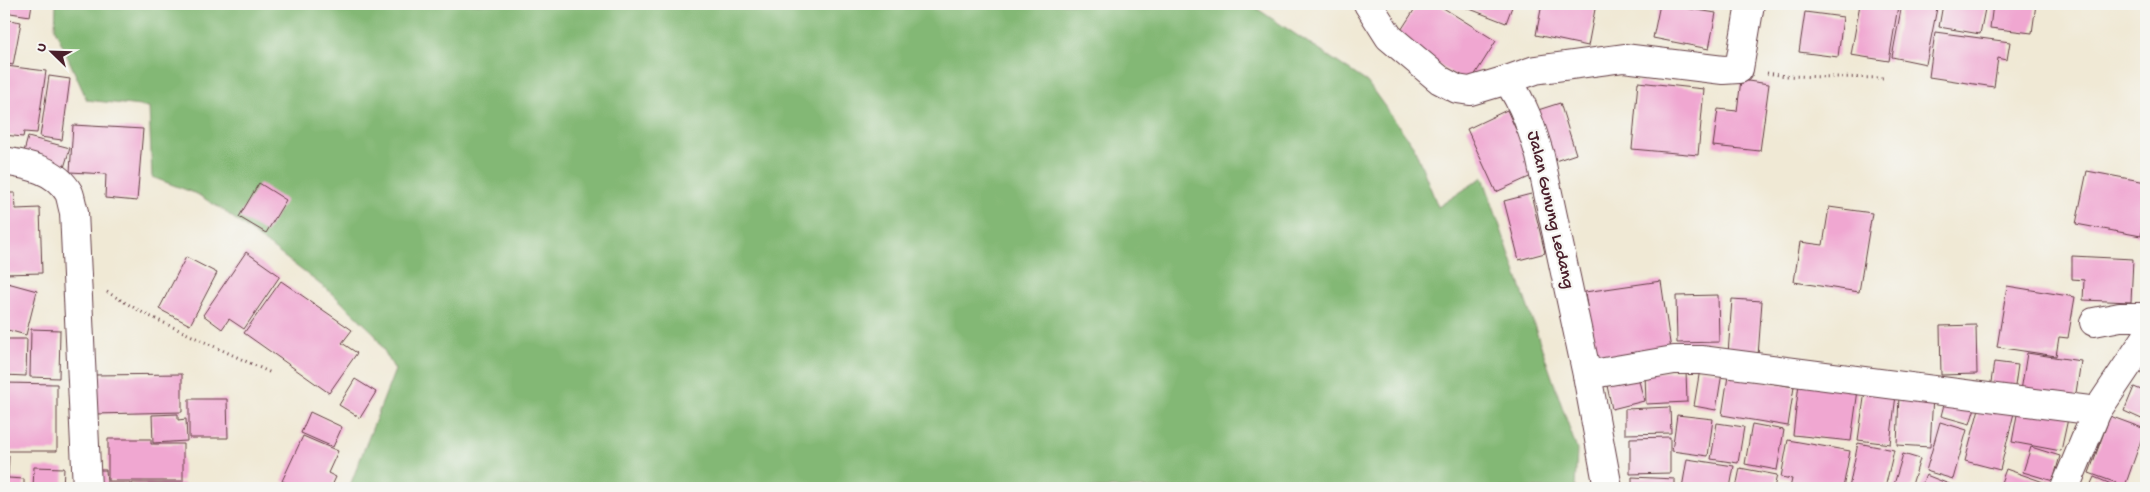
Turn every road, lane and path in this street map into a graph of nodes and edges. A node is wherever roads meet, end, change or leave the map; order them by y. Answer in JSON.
{"nodes":[{"id":1,"x":1368,"y":4,"type":"edge"},
{"id":2,"x":1750,"y":4,"type":"edge"},
{"id":3,"x":1739,"y":69,"type":"junction"},
{"id":4,"x":1883,"y":78,"type":"dead end"},
{"id":5,"x":1507,"y":80,"type":"junction"},
{"id":6,"x":4,"y":161,"type":"edge"},
{"id":7,"x":78,"y":276,"type":"junction"},
{"id":8,"x":2146,"y":317,"type":"edge"},
{"id":9,"x":2094,"y":322,"type":"dead end"},
{"id":10,"x":2146,"y":338,"type":"edge"},
{"id":11,"x":272,"y":373,"type":"dead end"},
{"id":12,"x":1587,"y":375,"type":"junction"},
{"id":13,"x":2097,"y":411,"type":"junction"},
{"id":14,"x":87,"y":488,"type":"edge"},
{"id":15,"x":1608,"y":488,"type":"edge"},
{"id":16,"x":2065,"y":488,"type":"edge"}],
"edges":[{"from":1,"to":5,"type":"street"},
{"from":2,"to":3,"type":"street"},
{"from":3,"to":4,"type":"path"},
{"from":3,"to":5,"type":"street"},
{"from":5,"to":12,"type":"street","name":"Jalan Gunung Ledang"},
{"from":6,"to":7,"type":"street"},
{"from":7,"to":11,"type":"path"},
{"from":7,"to":14,"type":"street"},
{"from":8,"to":9,"type":"street"},
{"from":10,"to":13,"type":"street"},
{"from":12,"to":13,"type":"street"},
{"from":12,"to":15,"type":"street","name":"Jalan Gunung Ledang"},
{"from":13,"to":16,"type":"street"}]}
